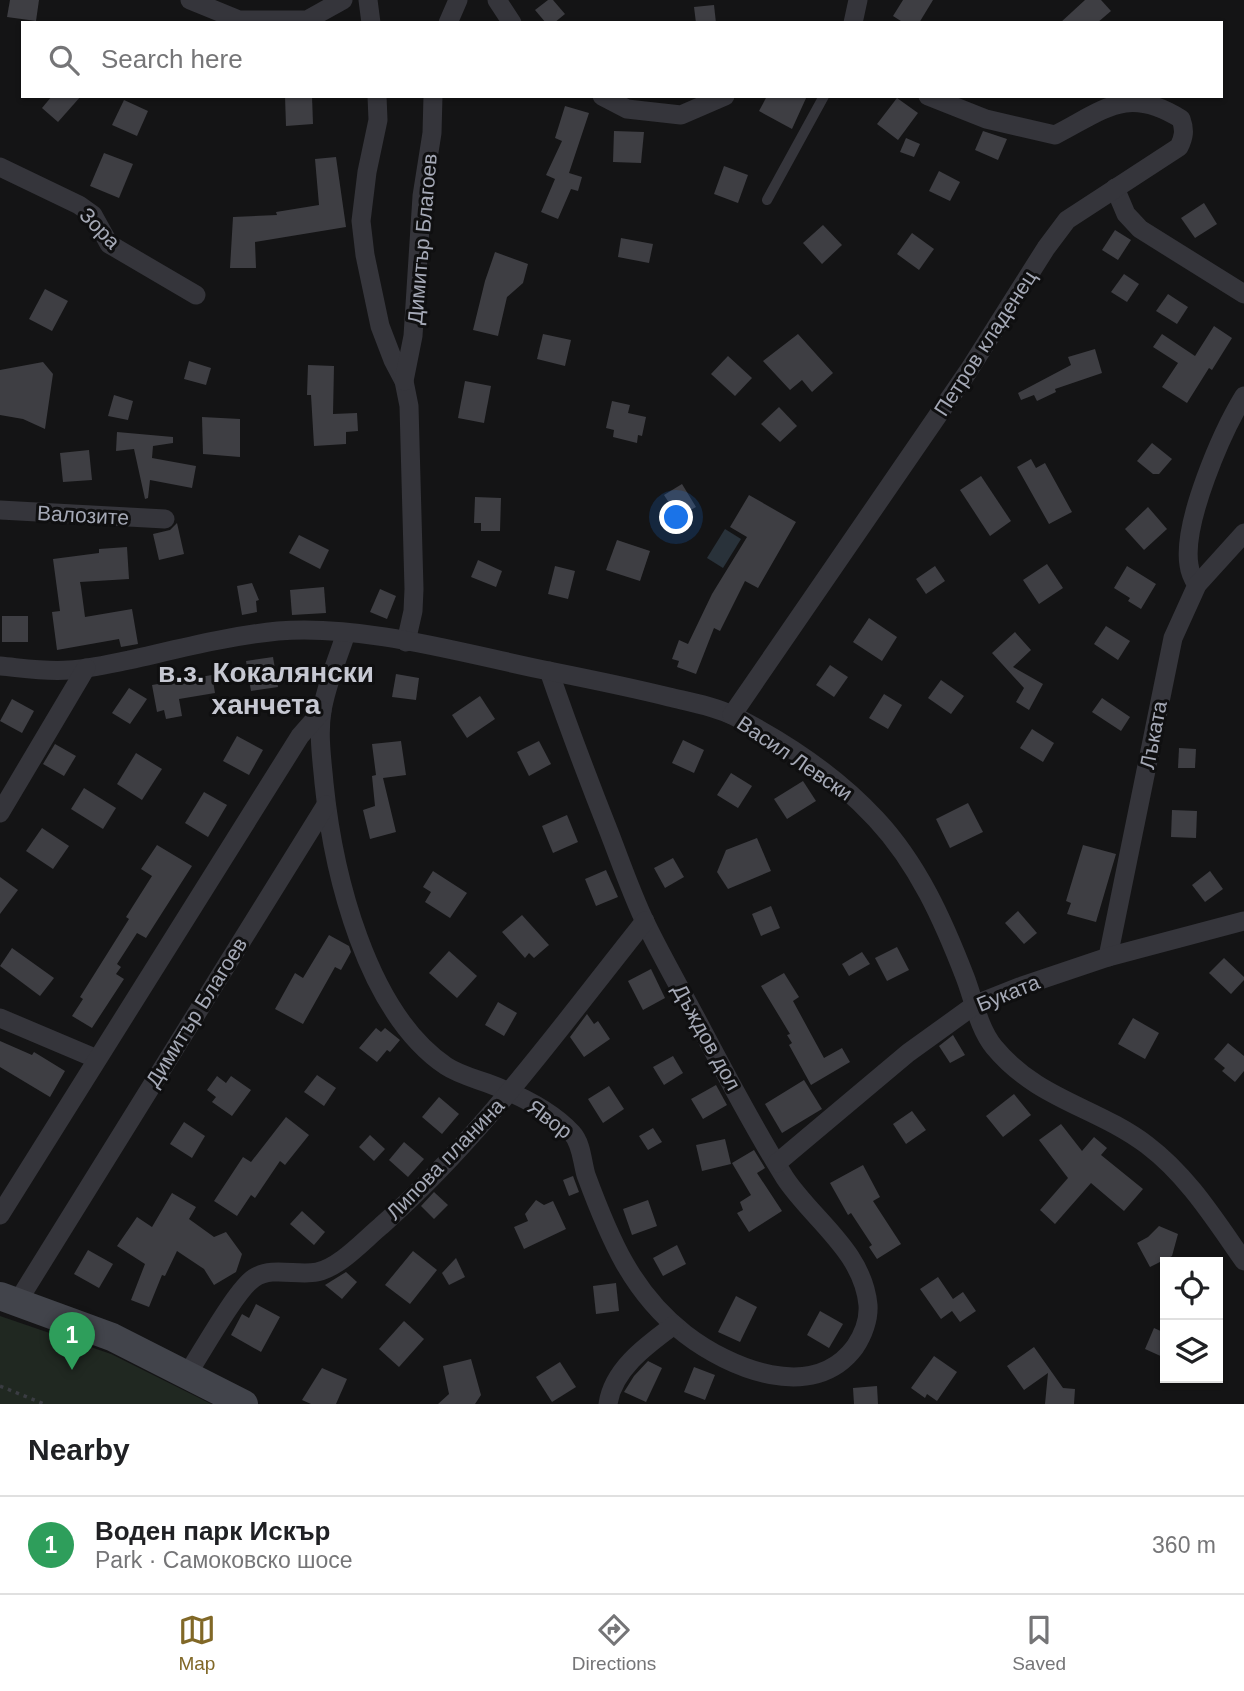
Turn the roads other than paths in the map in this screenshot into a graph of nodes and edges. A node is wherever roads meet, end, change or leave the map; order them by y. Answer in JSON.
{"nodes":[{"id":1,"x":190,"y":0,"type":"edge"},
{"id":2,"x":342,"y":0,"type":"edge"},
{"id":3,"x":368,"y":0,"type":"edge"},
{"id":4,"x":458,"y":0,"type":"edge"},
{"id":5,"x":497,"y":0,"type":"edge"},
{"id":6,"x":858,"y":0,"type":"edge"},
{"id":7,"x":371,"y":21,"type":"edge"},
{"id":8,"x":449,"y":21,"type":"edge"},
{"id":9,"x":511,"y":21,"type":"edge"},
{"id":10,"x":853,"y":21,"type":"edge"},
{"id":11,"x":377,"y":98,"type":"edge"},
{"id":12,"x":433,"y":98,"type":"edge"},
{"id":13,"x":606,"y":98,"type":"edge"},
{"id":14,"x":721,"y":98,"type":"edge"},
{"id":15,"x":823,"y":98,"type":"edge"},
{"id":16,"x":933,"y":98,"type":"edge"},
{"id":17,"x":0,"y":167,"type":"edge"},
{"id":18,"x":1115,"y":188,"type":"junction"},
{"id":19,"x":767,"y":200,"type":"dead end"},
{"id":20,"x":1244,"y":294,"type":"edge"},
{"id":21,"x":196,"y":295,"type":"dead end"},
{"id":22,"x":404,"y":381,"type":"junction"},
{"id":23,"x":1244,"y":396,"type":"edge"},
{"id":24,"x":0,"y":510,"type":"edge"},
{"id":25,"x":165,"y":519,"type":"dead end"},
{"id":26,"x":1244,"y":533,"type":"edge"},
{"id":27,"x":1197,"y":585,"type":"junction"},
{"id":28,"x":345,"y":633,"type":"junction"},
{"id":29,"x":406,"y":642,"type":"junction"},
{"id":30,"x":0,"y":666,"type":"edge"},
{"id":31,"x":86,"y":668,"type":"junction"},
{"id":32,"x":549,"y":671,"type":"junction"},
{"id":33,"x":322,"y":711,"type":"junction"},
{"id":34,"x":732,"y":715,"type":"junction"},
{"id":35,"x":326,"y":805,"type":"junction"},
{"id":36,"x":0,"y":813,"type":"edge"},
{"id":37,"x":645,"y":921,"type":"junction"},
{"id":38,"x":1244,"y":921,"type":"edge"},
{"id":39,"x":1108,"y":957,"type":"junction"},
{"id":40,"x":975,"y":1004,"type":"junction"},
{"id":41,"x":0,"y":1018,"type":"edge"},
{"id":42,"x":97,"y":1059,"type":"junction"},
{"id":43,"x":509,"y":1092,"type":"junction"},
{"id":44,"x":777,"y":1163,"type":"junction"},
{"id":45,"x":0,"y":1215,"type":"edge"},
{"id":46,"x":1244,"y":1261,"type":"edge"},
{"id":47,"x":9,"y":1298,"type":"edge"},
{"id":48,"x":674,"y":1325,"type":"junction"},
{"id":49,"x":825,"y":1370,"type":"joint"},
{"id":50,"x":188,"y":1373,"type":"junction"},
{"id":51,"x":244,"y":1404,"type":"edge"},
{"id":52,"x":608,"y":1404,"type":"edge"}],
"edges":[{"from":1,"to":2,"type":"street"},
{"from":3,"to":7,"type":"street"},
{"from":4,"to":8,"type":"street"},
{"from":5,"to":9,"type":"street"},
{"from":6,"to":10,"type":"street"},
{"from":11,"to":22,"type":"street","name":"Димитър Благоев"},
{"from":12,"to":22,"type":"street","name":"Димитър Благоев"},
{"from":13,"to":14,"type":"street"},
{"from":15,"to":19,"type":"lane"},
{"from":16,"to":18,"type":"street","name":"Петров кладенец"},
{"from":17,"to":21,"type":"street","name":"Зора"},
{"from":18,"to":20,"type":"street"},
{"from":18,"to":34,"type":"street","name":"Петров кладенец"},
{"from":22,"to":29,"type":"street","name":"Димитър Благоев"},
{"from":23,"to":27,"type":"street"},
{"from":24,"to":25,"type":"street","name":"Валозите"},
{"from":26,"to":27,"type":"street","name":"Лъката"},
{"from":27,"to":39,"type":"street","name":"Лъката"},
{"from":28,"to":29,"type":"street","name":"Васил Левски"},
{"from":28,"to":31,"type":"street","name":"Васил Левски"},
{"from":28,"to":33,"type":"street"},
{"from":29,"to":32,"type":"street","name":"Васил Левски"},
{"from":30,"to":31,"type":"street","name":"Васил Левски"},
{"from":31,"to":36,"type":"street"},
{"from":32,"to":34,"type":"street","name":"Васил Левски"},
{"from":32,"to":37,"type":"street","name":"Дъждов дол"},
{"from":33,"to":35,"type":"street"},
{"from":33,"to":42,"type":"street"},
{"from":34,"to":40,"type":"street","name":"Васил Левски"},
{"from":35,"to":43,"type":"street","name":"Явор"},
{"from":35,"to":47,"type":"street","name":"Димитър Благоев"},
{"from":37,"to":43,"type":"street","name":"Липова планина"},
{"from":37,"to":44,"type":"street","name":"Дъждов дол"},
{"from":38,"to":39,"type":"street","name":"Буката"},
{"from":39,"to":40,"type":"street","name":"Буката"},
{"from":40,"to":44,"type":"street","name":"Буката"},
{"from":40,"to":46,"type":"street","name":"Васил Левски"},
{"from":41,"to":42,"type":"street"},
{"from":42,"to":45,"type":"street"},
{"from":43,"to":48,"type":"street","name":"Явор"},
{"from":43,"to":50,"type":"street","name":"Липова планина"},
{"from":44,"to":49,"type":"street","name":"Дъждов дол"},
{"from":47,"to":50,"type":"main road"},
{"from":48,"to":49,"type":"street","name":"Явор"},
{"from":48,"to":52,"type":"street"},
{"from":50,"to":51,"type":"main road"}]}
